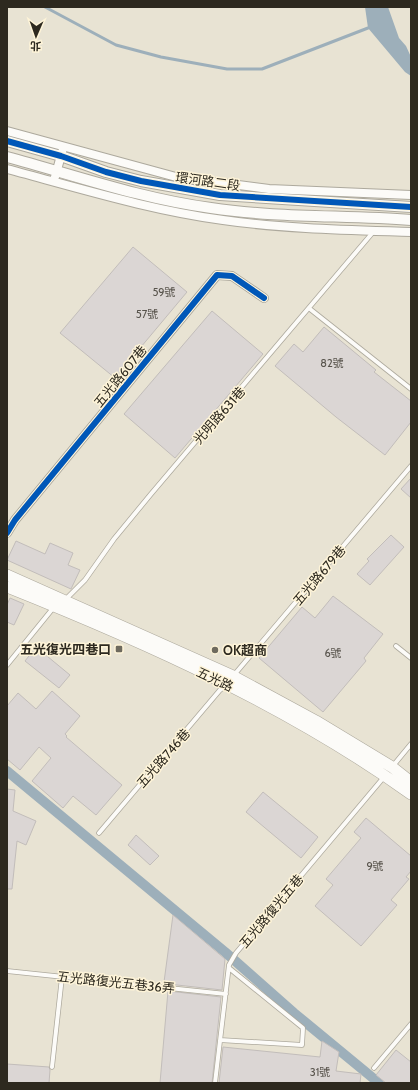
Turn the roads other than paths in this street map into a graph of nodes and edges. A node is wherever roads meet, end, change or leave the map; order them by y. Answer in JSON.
{"nodes":[{"id":1,"x":7,"y":131,"type":"edge"},
{"id":2,"x":7,"y":141,"type":"edge"},
{"id":3,"x":62,"y":151,"type":"junction"},
{"id":4,"x":7,"y":157,"type":"edge"},
{"id":5,"x":7,"y":169,"type":"edge"},
{"id":6,"x":57,"y":171,"type":"junction"},
{"id":7,"x":54,"y":182,"type":"junction"},
{"id":8,"x":411,"y":195,"type":"edge"},
{"id":9,"x":411,"y":207,"type":"edge"},
{"id":10,"x":411,"y":220,"type":"edge"},
{"id":11,"x":374,"y":231,"type":"junction"},
{"id":12,"x":411,"y":232,"type":"edge"},
{"id":13,"x":264,"y":298,"type":"dead end"},
{"id":14,"x":310,"y":309,"type":"junction"},
{"id":15,"x":411,"y":389,"type":"edge"},
{"id":16,"x":411,"y":466,"type":"edge"},
{"id":17,"x":7,"y":533,"type":"edge"},
{"id":18,"x":7,"y":575,"type":"edge"},
{"id":19,"x":7,"y":587,"type":"edge"},
{"id":20,"x":65,"y":600,"type":"junction"},
{"id":21,"x":55,"y":606,"type":"junction"},
{"id":22,"x":396,"y":646,"type":"dead end"},
{"id":23,"x":411,"y":658,"type":"edge"},
{"id":24,"x":7,"y":665,"type":"edge"},
{"id":25,"x":231,"y":680,"type":"junction"},
{"id":26,"x":411,"y":744,"type":"edge"},
{"id":27,"x":388,"y":771,"type":"junction"},
{"id":28,"x":411,"y":782,"type":"edge"},
{"id":29,"x":411,"y":794,"type":"edge"},
{"id":30,"x":99,"y":833,"type":"dead end"},
{"id":31,"x":229,"y":966,"type":"junction"},
{"id":32,"x":7,"y":971,"type":"edge"},
{"id":33,"x":62,"y":977,"type":"junction"},
{"id":34,"x":226,"y":994,"type":"junction"},
{"id":35,"x":411,"y":1024,"type":"edge"},
{"id":36,"x":220,"y":1040,"type":"junction"},
{"id":37,"x":52,"y":1067,"type":"dead end"},
{"id":38,"x":374,"y":1068,"type":"dead end"},
{"id":39,"x":215,"y":1083,"type":"edge"}],
"edges":[{"from":1,"to":3,"type":"street","name":"環河路二段"},
{"from":2,"to":3,"type":"street","name":"環河路二段"},
{"from":3,"to":6,"type":"street"},
{"from":3,"to":8,"type":"street","name":"環河路二段"},
{"from":3,"to":9,"type":"street","name":"環河路二段"},
{"from":4,"to":6,"type":"street","name":"環河路二段"},
{"from":5,"to":7,"type":"street"},
{"from":6,"to":7,"type":"street"},
{"from":6,"to":10,"type":"street","name":"環河路二段"},
{"from":7,"to":11,"type":"street"},
{"from":11,"to":12,"type":"street"},
{"from":11,"to":14,"type":"lane","name":"光明路631巷"},
{"from":13,"to":17,"type":"street","name":"五光路607巷"},
{"from":14,"to":15,"type":"lane"},
{"from":14,"to":20,"type":"lane","name":"光明路631巷"},
{"from":16,"to":25,"type":"lane","name":"五光路679巷"},
{"from":18,"to":20,"type":"main road","name":"五光路"},
{"from":19,"to":21,"type":"main road","name":"五光路"},
{"from":20,"to":21,"type":"lane","name":"光明路631巷"},
{"from":20,"to":25,"type":"main road","name":"五光路"},
{"from":21,"to":24,"type":"lane","name":"光明路631巷"},
{"from":21,"to":25,"type":"main road","name":"五光路"},
{"from":22,"to":23,"type":"lane"},
{"from":25,"to":27,"type":"main road","name":"五光路"},
{"from":25,"to":30,"type":"lane","name":"五光路746巷"},
{"from":26,"to":27,"type":"lane","name":"五光路復光五巷"},
{"from":27,"to":28,"type":"main road","name":"五光路"},
{"from":27,"to":29,"type":"main road","name":"五光路"},
{"from":27,"to":31,"type":"lane","name":"五光路復光五巷"},
{"from":31,"to":34,"type":"lane","name":"五光路復光五巷"},
{"from":31,"to":36,"type":"lane"},
{"from":32,"to":33,"type":"lane","name":"五光路復光五巷36弄"},
{"from":33,"to":34,"type":"lane","name":"五光路復光五巷36弄"},
{"from":33,"to":37,"type":"lane"},
{"from":34,"to":36,"type":"lane","name":"五光路復光五巷"},
{"from":35,"to":38,"type":"lane"},
{"from":36,"to":39,"type":"lane","name":"五光路復光五巷"}]}
